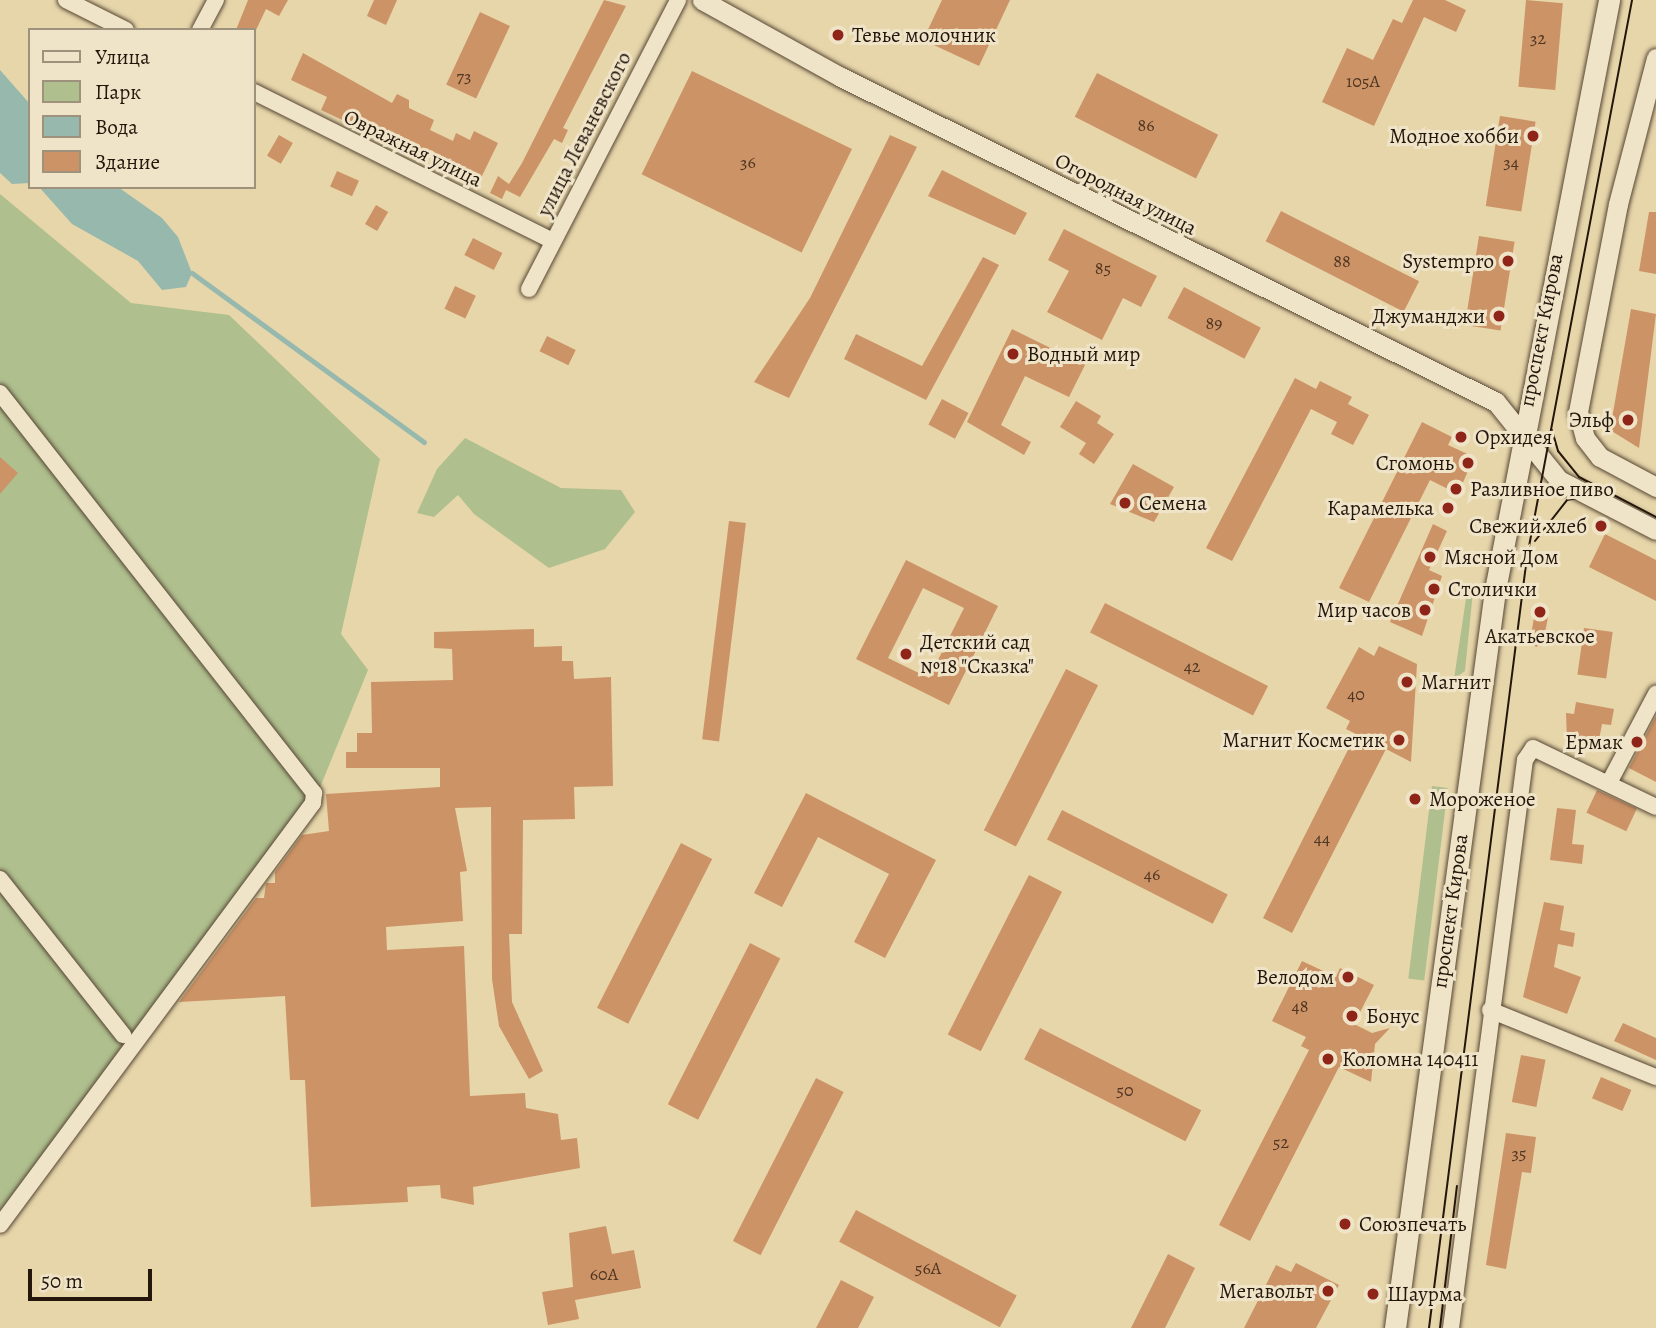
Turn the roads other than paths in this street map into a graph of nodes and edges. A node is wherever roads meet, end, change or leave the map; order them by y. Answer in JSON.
{"nodes":[{"id":1,"x":66,"y":0,"type":"edge"},
{"id":2,"x":216,"y":0,"type":"edge"},
{"id":3,"x":678,"y":0,"type":"edge"},
{"id":4,"x":702,"y":0,"type":"edge"},
{"id":5,"x":1609,"y":0,"type":"edge"},
{"id":6,"x":122,"y":28,"type":"edge"},
{"id":7,"x":201,"y":28,"type":"edge"},
{"id":8,"x":1656,"y":58,"type":"edge"},
{"id":9,"x":256,"y":93,"type":"edge"},
{"id":10,"x":553,"y":241,"type":"junction"},
{"id":11,"x":529,"y":289,"type":"dead end"},
{"id":12,"x":0,"y":393,"type":"edge"},
{"id":13,"x":1520,"y":436,"type":"junction"},
{"id":14,"x":1656,"y":487,"type":"edge"},
{"id":15,"x":1656,"y":530,"type":"edge"},
{"id":16,"x":1656,"y":694,"type":"edge"},
{"id":17,"x":1609,"y":783,"type":"junction"},
{"id":18,"x":1656,"y":807,"type":"edge"},
{"id":19,"x":0,"y":879,"type":"edge"},
{"id":20,"x":1490,"y":1010,"type":"junction"},
{"id":21,"x":124,"y":1035,"type":"dead end"},
{"id":22,"x":1656,"y":1077,"type":"edge"},
{"id":23,"x":0,"y":1225,"type":"edge"},
{"id":24,"x":1395,"y":1328,"type":"edge"},
{"id":25,"x":1451,"y":1328,"type":"edge"}],
"edges":[{"from":1,"to":6,"type":"street"},
{"from":2,"to":7,"type":"street"},
{"from":3,"to":10,"type":"street","name":"улица Леваневского"},
{"from":4,"to":13,"type":"street","name":"Огородная улица"},
{"from":5,"to":13,"type":"main road","name":"проспект Кирова"},
{"from":8,"to":14,"type":"street"},
{"from":9,"to":10,"type":"street","name":"Овражная улица"},
{"from":10,"to":11,"type":"street","name":"улица Леваневского"},
{"from":12,"to":23,"type":"street"},
{"from":13,"to":15,"type":"street","name":"Огородная улица"},
{"from":13,"to":24,"type":"main road","name":"проспект Кирова"},
{"from":16,"to":17,"type":"street"},
{"from":17,"to":18,"type":"street"},
{"from":17,"to":20,"type":"street"},
{"from":19,"to":21,"type":"street"},
{"from":20,"to":22,"type":"street"},
{"from":20,"to":25,"type":"street"}]}
